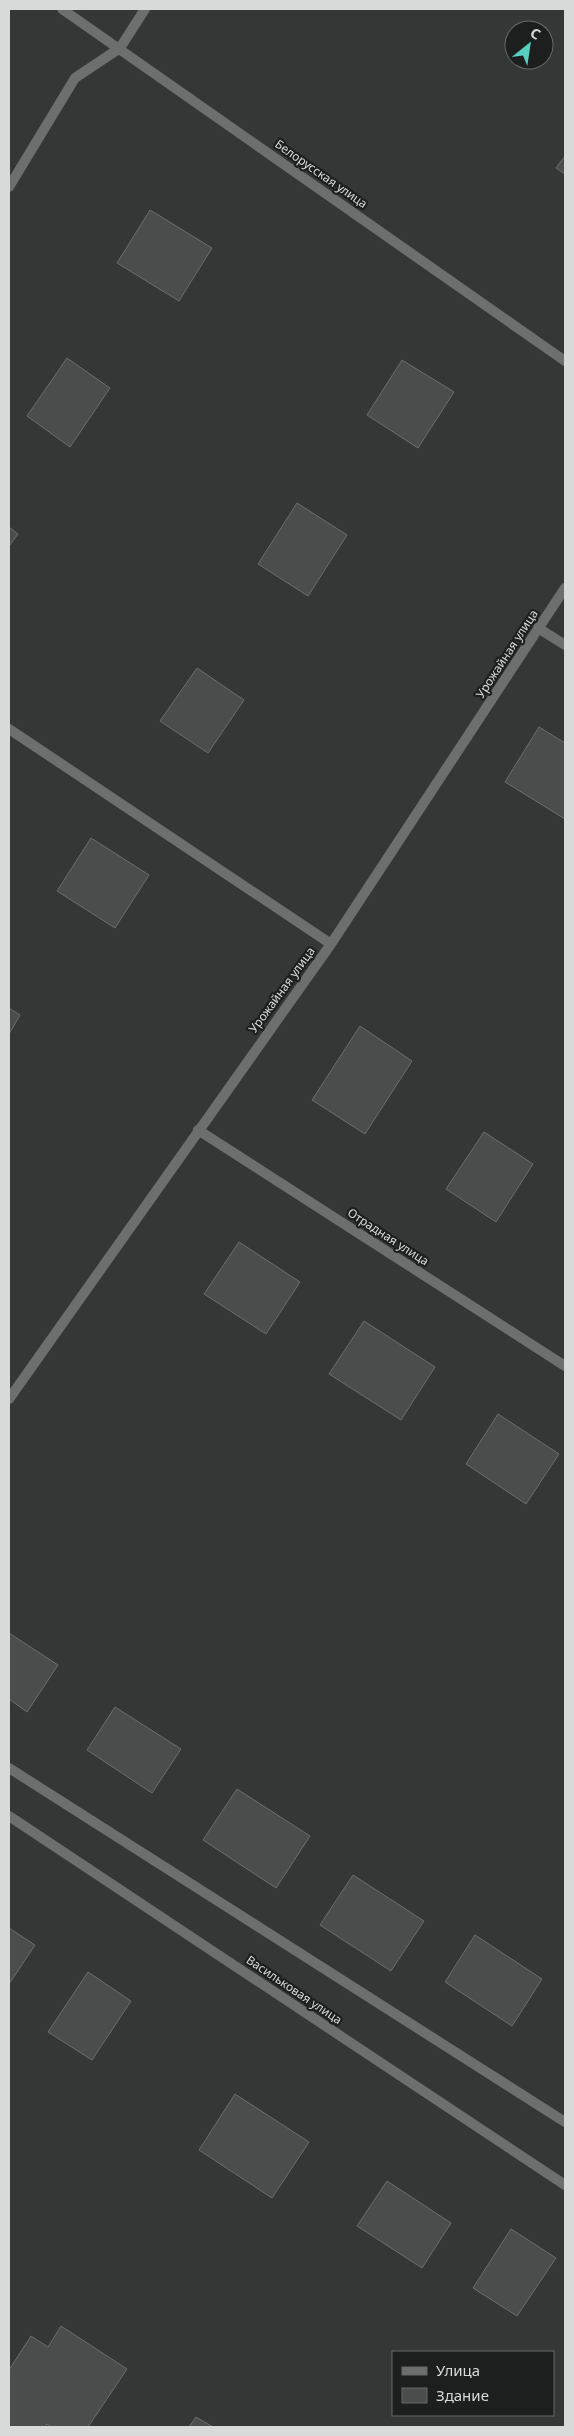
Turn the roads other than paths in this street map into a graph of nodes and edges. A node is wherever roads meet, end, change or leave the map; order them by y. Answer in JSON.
{"nodes":[{"id":1,"x":62,"y":9,"type":"edge"},
{"id":2,"x":146,"y":9,"type":"edge"},
{"id":3,"x":120,"y":48,"type":"junction"},
{"id":4,"x":9,"y":187,"type":"edge"},
{"id":5,"x":565,"y":361,"type":"edge"},
{"id":6,"x":565,"y":588,"type":"edge"},
{"id":7,"x":538,"y":628,"type":"junction"},
{"id":8,"x":565,"y":645,"type":"edge"},
{"id":9,"x":9,"y":729,"type":"edge"},
{"id":10,"x":331,"y":944,"type":"junction"},
{"id":11,"x":198,"y":1130,"type":"junction"},
{"id":12,"x":565,"y":1366,"type":"edge"},
{"id":13,"x":9,"y":1399,"type":"edge"},
{"id":14,"x":9,"y":1768,"type":"edge"},
{"id":15,"x":9,"y":1816,"type":"edge"},
{"id":16,"x":565,"y":2122,"type":"edge"},
{"id":17,"x":565,"y":2185,"type":"edge"}],
"edges":[{"from":1,"to":3,"type":"street","name":"Белорусская улица"},
{"from":2,"to":3,"type":"street"},
{"from":3,"to":4,"type":"street"},
{"from":3,"to":5,"type":"street","name":"Белорусская улица"},
{"from":6,"to":7,"type":"street","name":"Урожайная улица"},
{"from":7,"to":8,"type":"street"},
{"from":7,"to":10,"type":"street","name":"Урожайная улица"},
{"from":9,"to":10,"type":"street"},
{"from":10,"to":11,"type":"street","name":"Урожайная улица"},
{"from":11,"to":12,"type":"street","name":"Отрадная улица"},
{"from":11,"to":13,"type":"street","name":"Урожайная улица"},
{"from":14,"to":16,"type":"street"},
{"from":15,"to":17,"type":"street","name":"Васильковая улица"}]}
